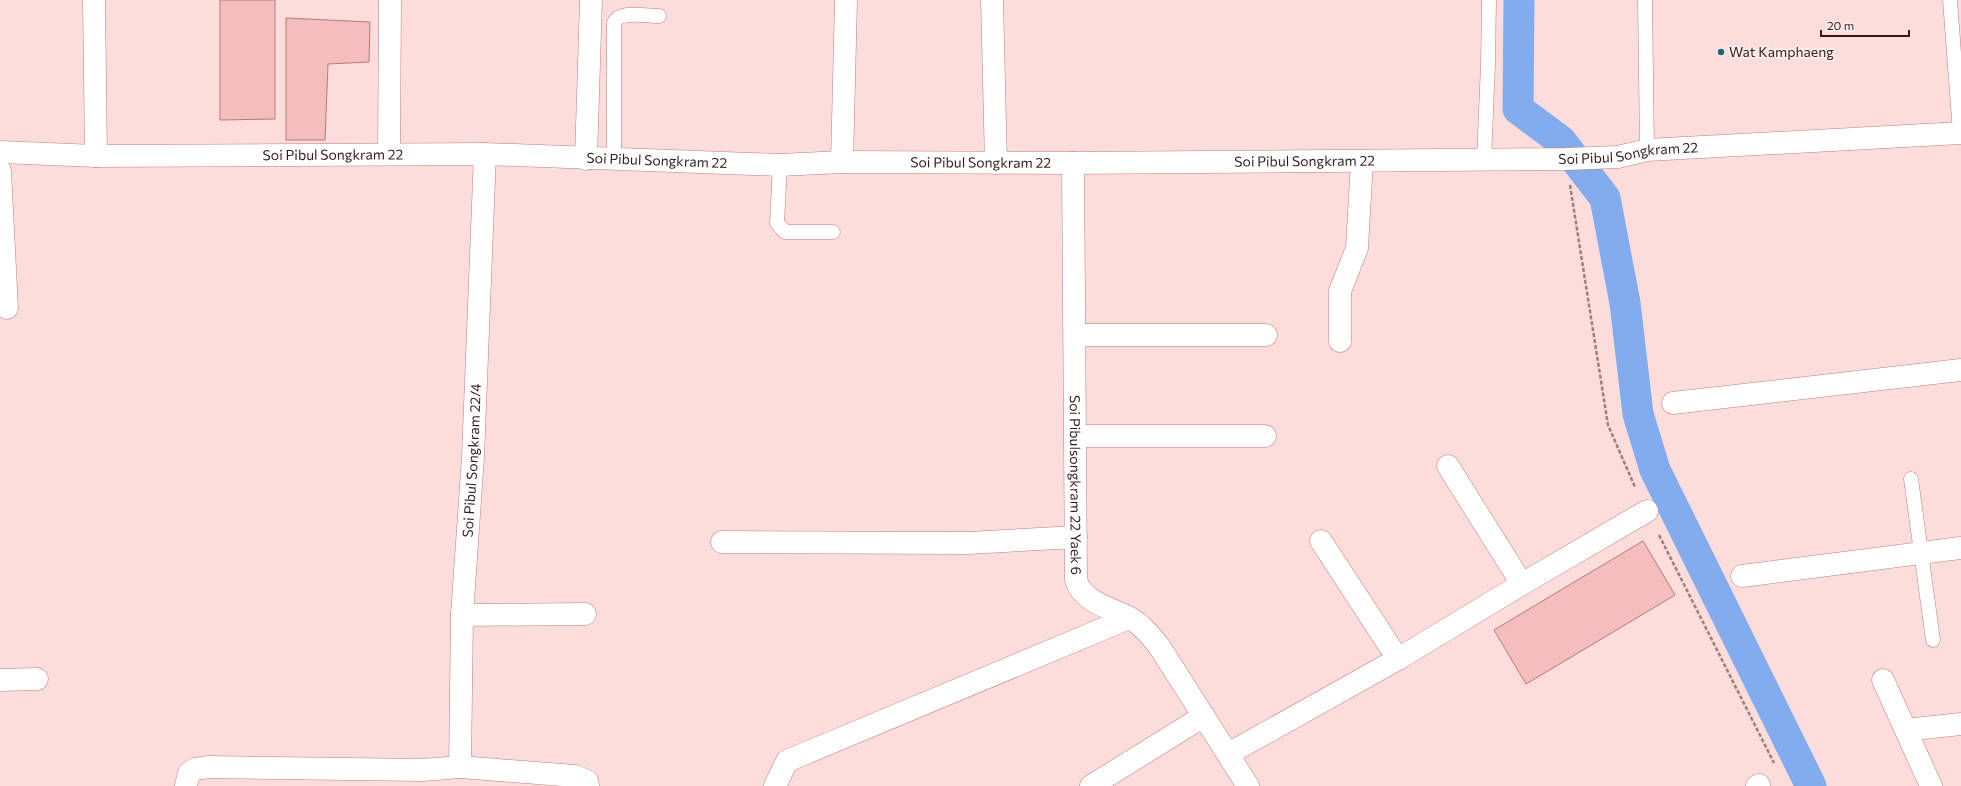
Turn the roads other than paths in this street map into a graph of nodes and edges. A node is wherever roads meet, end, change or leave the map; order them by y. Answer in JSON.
{"nodes":[{"id":1,"x":94,"y":0,"type":"edge"},
{"id":2,"x":390,"y":0,"type":"edge"},
{"id":3,"x":591,"y":0,"type":"edge"},
{"id":4,"x":846,"y":0,"type":"edge"},
{"id":5,"x":992,"y":0,"type":"edge"},
{"id":6,"x":1489,"y":0,"type":"edge"},
{"id":7,"x":1645,"y":0,"type":"edge"},
{"id":8,"x":1950,"y":0,"type":"edge"},
{"id":9,"x":659,"y":16,"type":"dead end"},
{"id":10,"x":1961,"y":133,"type":"edge"},
{"id":11,"x":1647,"y":150,"type":"junction"},
{"id":12,"x":0,"y":152,"type":"edge"},
{"id":13,"x":389,"y":154,"type":"junction"},
{"id":14,"x":485,"y":154,"type":"junction"},
{"id":15,"x":96,"y":156,"type":"junction"},
{"id":16,"x":586,"y":159,"type":"junction"},
{"id":17,"x":614,"y":160,"type":"junction"},
{"id":18,"x":1484,"y":160,"type":"junction"},
{"id":19,"x":1362,"y":161,"type":"junction"},
{"id":20,"x":842,"y":162,"type":"junction"},
{"id":21,"x":996,"y":163,"type":"junction"},
{"id":22,"x":1073,"y":163,"type":"junction"},
{"id":23,"x":780,"y":165,"type":"junction"},
{"id":24,"x":0,"y":171,"type":"edge"},
{"id":25,"x":833,"y":232,"type":"dead end"},
{"id":26,"x":7,"y":308,"type":"dead end"},
{"id":27,"x":1075,"y":335,"type":"junction"},
{"id":28,"x":1266,"y":335,"type":"dead end"},
{"id":29,"x":1340,"y":341,"type":"dead end"},
{"id":30,"x":1961,"y":370,"type":"edge"},
{"id":31,"x":1674,"y":403,"type":"dead end"},
{"id":32,"x":1076,"y":436,"type":"junction"},
{"id":33,"x":1265,"y":436,"type":"dead end"},
{"id":34,"x":1448,"y":466,"type":"dead end"},
{"id":35,"x":1911,"y":479,"type":"dead end"},
{"id":36,"x":1647,"y":511,"type":"road end"},
{"id":37,"x":1076,"y":537,"type":"junction"},
{"id":38,"x":1321,"y":541,"type":"dead end"},
{"id":39,"x":722,"y":542,"type":"dead end"},
{"id":40,"x":1961,"y":548,"type":"edge"},
{"id":41,"x":1921,"y":554,"type":"junction"},
{"id":42,"x":1742,"y":576,"type":"dead end"},
{"id":43,"x":1522,"y":584,"type":"junction"},
{"id":44,"x":585,"y":614,"type":"dead end"},
{"id":45,"x":462,"y":615,"type":"junction"},
{"id":46,"x":1129,"y":618,"type":"junction"},
{"id":47,"x":1933,"y":640,"type":"dead end"},
{"id":48,"x":1398,"y":659,"type":"junction"},
{"id":49,"x":37,"y":679,"type":"dead end"},
{"id":50,"x":0,"y":680,"type":"edge"},
{"id":51,"x":1883,"y":680,"type":"dead end"},
{"id":52,"x":1204,"y":716,"type":"junction"},
{"id":53,"x":1961,"y":724,"type":"edge"},
{"id":54,"x":1906,"y":730,"type":"junction"},
{"id":55,"x":1228,"y":754,"type":"junction"},
{"id":56,"x":460,"y":767,"type":"junction"},
{"id":57,"x":423,"y":778,"type":"edge"},
{"id":58,"x":186,"y":786,"type":"edge"},
{"id":59,"x":588,"y":786,"type":"edge"},
{"id":60,"x":775,"y":786,"type":"edge"},
{"id":61,"x":1091,"y":786,"type":"edge"},
{"id":62,"x":1248,"y":786,"type":"edge"},
{"id":63,"x":1932,"y":786,"type":"edge"}],
"edges":[{"from":1,"to":15,"type":"street"},
{"from":2,"to":13,"type":"street"},
{"from":3,"to":16,"type":"street"},
{"from":4,"to":20,"type":"street"},
{"from":5,"to":21,"type":"street"},
{"from":6,"to":18,"type":"lane"},
{"from":7,"to":11,"type":"lane"},
{"from":8,"to":10,"type":"lane"},
{"from":9,"to":17,"type":"lane"},
{"from":10,"to":11,"type":"street","name":"Soi Pibul Songkram 22"},
{"from":11,"to":18,"type":"street","name":"Soi Pibul Songkram 22"},
{"from":12,"to":15,"type":"street","name":"Soi Pibul Songkram 22"},
{"from":13,"to":14,"type":"street","name":"Soi Pibul Songkram 22"},
{"from":13,"to":15,"type":"street","name":"Soi Pibul Songkram 22"},
{"from":14,"to":16,"type":"street","name":"Soi Pibul Songkram 22"},
{"from":14,"to":45,"type":"street","name":"Soi Pibul Songkram 22/4"},
{"from":16,"to":17,"type":"street","name":"Soi Pibul Songkram 22"},
{"from":17,"to":23,"type":"street","name":"Soi Pibul Songkram 22"},
{"from":18,"to":19,"type":"street","name":"Soi Pibul Songkram 22"},
{"from":19,"to":22,"type":"street","name":"Soi Pibul Songkram 22"},
{"from":19,"to":29,"type":"street"},
{"from":20,"to":21,"type":"street","name":"Soi Pibul Songkram 22"},
{"from":20,"to":23,"type":"street","name":"Soi Pibul Songkram 22"},
{"from":21,"to":22,"type":"street","name":"Soi Pibul Songkram 22"},
{"from":22,"to":27,"type":"street","name":"Soi Pibulsongkram 22 Yaek 6"},
{"from":23,"to":25,"type":"lane"},
{"from":24,"to":26,"type":"street"},
{"from":27,"to":28,"type":"street"},
{"from":27,"to":32,"type":"street","name":"Soi Pibulsongkram 22 Yaek 6"},
{"from":30,"to":31,"type":"street"},
{"from":32,"to":33,"type":"street"},
{"from":32,"to":37,"type":"street","name":"Soi Pibulsongkram 22 Yaek 6"},
{"from":34,"to":43,"type":"street"},
{"from":35,"to":41,"type":"lane"},
{"from":36,"to":43,"type":"street"},
{"from":37,"to":39,"type":"street"},
{"from":37,"to":46,"type":"street","name":"Soi Pibulsongkram 22 Yaek 6"},
{"from":38,"to":48,"type":"street"},
{"from":40,"to":41,"type":"street"},
{"from":41,"to":42,"type":"street"},
{"from":41,"to":47,"type":"lane"},
{"from":43,"to":48,"type":"street"},
{"from":44,"to":45,"type":"street"},
{"from":45,"to":56,"type":"street","name":"Soi Pibul Songkram 22/4"},
{"from":46,"to":52,"type":"street","name":"Soi Pibulsongkram 22 Yaek 6"},
{"from":46,"to":60,"type":"street"},
{"from":48,"to":55,"type":"street"},
{"from":49,"to":50,"type":"street"},
{"from":51,"to":54,"type":"street"},
{"from":52,"to":55,"type":"street","name":"Soi Pibulsongkram 22 Yaek 6"},
{"from":52,"to":61,"type":"street"},
{"from":53,"to":54,"type":"street"},
{"from":54,"to":63,"type":"street"},
{"from":55,"to":62,"type":"street","name":"Soi Pibulsongkram 22 Yaek 6"},
{"from":56,"to":57,"type":"street"},
{"from":56,"to":59,"type":"street"},
{"from":57,"to":58,"type":"street"}]}
